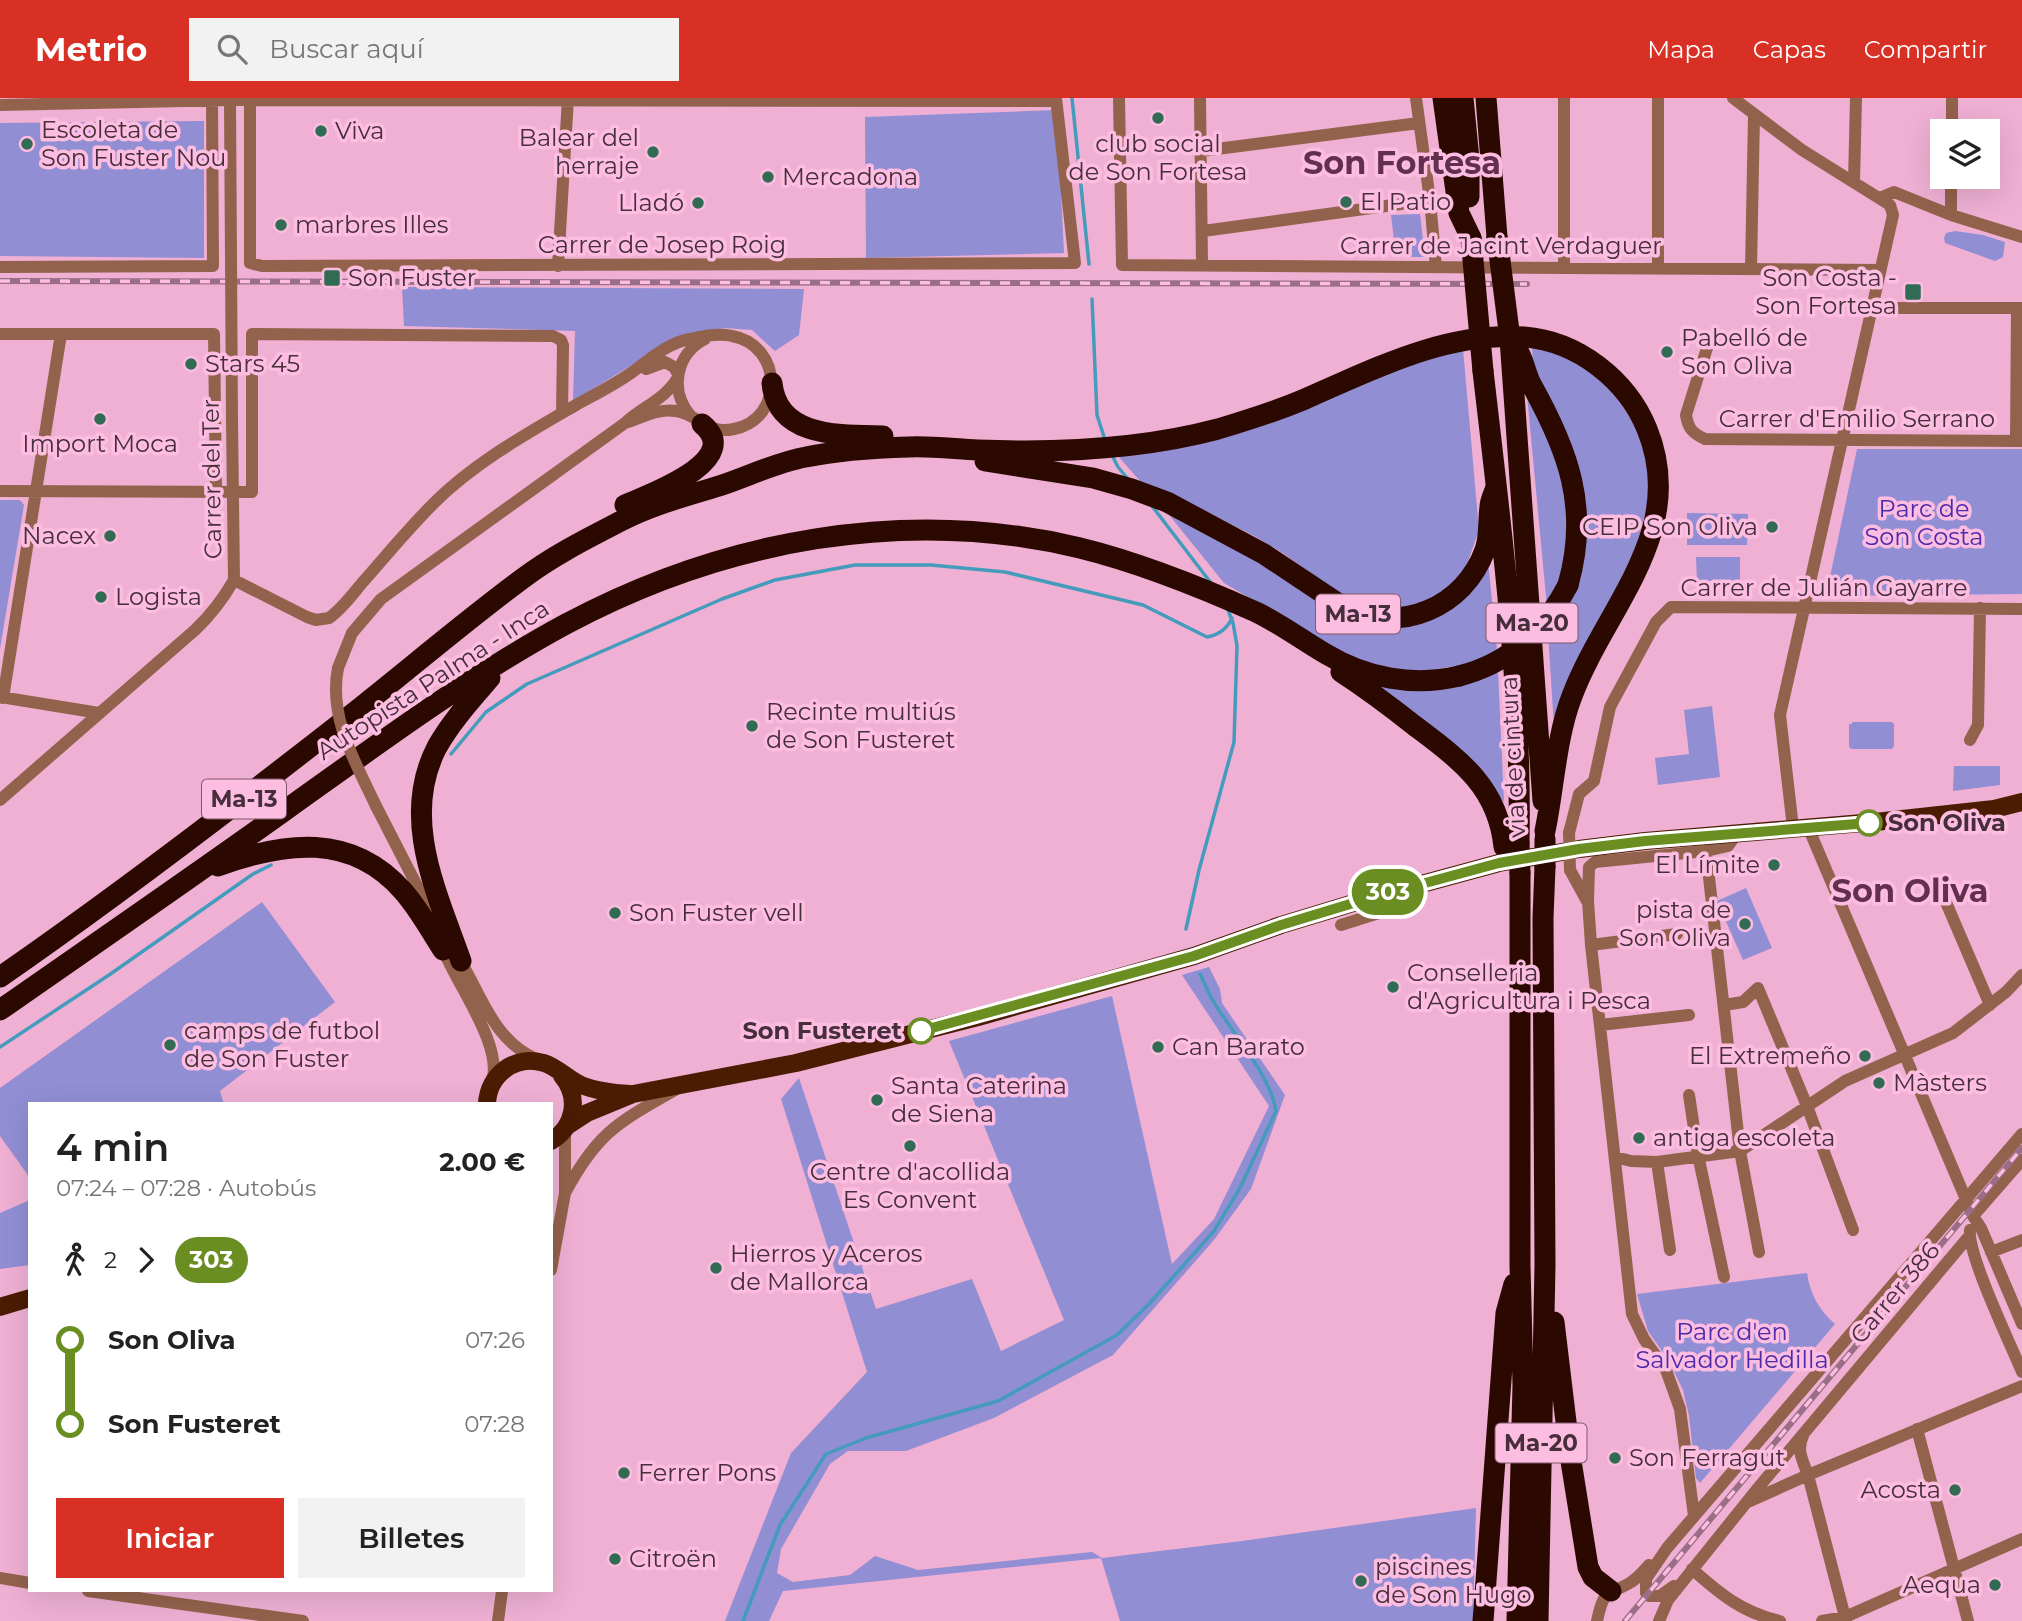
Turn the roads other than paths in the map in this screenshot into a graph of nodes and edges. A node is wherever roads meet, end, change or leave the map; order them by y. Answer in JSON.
{"nodes":[{"id":1,"x":568,"y":98,"type":"edge"},
{"id":2,"x":1119,"y":98,"type":"edge"},
{"id":3,"x":1200,"y":98,"type":"edge"},
{"id":4,"x":1416,"y":98,"type":"edge"},
{"id":5,"x":1443,"y":98,"type":"edge"},
{"id":6,"x":1463,"y":98,"type":"edge"},
{"id":7,"x":1486,"y":98,"type":"edge"},
{"id":8,"x":1564,"y":98,"type":"edge"},
{"id":9,"x":1658,"y":98,"type":"edge"},
{"id":10,"x":1732,"y":98,"type":"edge"},
{"id":11,"x":1856,"y":98,"type":"edge"},
{"id":12,"x":1952,"y":98,"type":"edge"},
{"id":13,"x":230,"y":99,"type":"edge"},
{"id":14,"x":212,"y":100,"type":"junction"},
{"id":15,"x":250,"y":100,"type":"junction"},
{"id":16,"x":1056,"y":100,"type":"edge"},
{"id":17,"x":0,"y":105,"type":"edge"},
{"id":18,"x":1754,"y":116,"type":"junction"},
{"id":19,"x":1951,"y":119,"type":"edge"},
{"id":20,"x":1419,"y":123,"type":"junction"},
{"id":21,"x":1201,"y":150,"type":"junction"},
{"id":22,"x":1854,"y":182,"type":"junction"},
{"id":23,"x":1951,"y":189,"type":"edge"},
{"id":24,"x":1880,"y":198,"type":"junction"},
{"id":25,"x":1430,"y":200,"type":"junction"},
{"id":26,"x":1951,"y":215,"type":"junction"},
{"id":27,"x":1203,"y":231,"type":"junction"},
{"id":28,"x":2022,"y":237,"type":"edge"},
{"id":29,"x":1471,"y":238,"type":"junction"},
{"id":30,"x":1202,"y":264,"type":"junction"},
{"id":31,"x":558,"y":266,"type":"junction"},
{"id":32,"x":0,"y":267,"type":"edge"},
{"id":33,"x":1436,"y":267,"type":"junction"},
{"id":34,"x":1564,"y":267,"type":"junction"},
{"id":35,"x":1658,"y":268,"type":"junction"},
{"id":36,"x":1751,"y":269,"type":"junction"},
{"id":37,"x":1880,"y":270,"type":"junction"},
{"id":38,"x":1871,"y":308,"type":"junction"},
{"id":39,"x":2019,"y":308,"type":"edge"},
{"id":40,"x":0,"y":334,"type":"edge"},
{"id":41,"x":61,"y":334,"type":"junction"},
{"id":42,"x":712,"y":336,"type":"junction"},
{"id":43,"x":1707,"y":348,"type":"dead end"},
{"id":44,"x":632,"y":373,"type":"junction"},
{"id":45,"x":678,"y":376,"type":"junction"},
{"id":46,"x":1521,"y":382,"type":"junction"},
{"id":47,"x":772,"y":383,"type":"junction"},
{"id":48,"x":562,"y":414,"type":"junction"},
{"id":49,"x":697,"y":421,"type":"junction"},
{"id":50,"x":625,"y":423,"type":"junction"},
{"id":51,"x":1841,"y":439,"type":"junction"},
{"id":52,"x":2019,"y":440,"type":"edge"},
{"id":53,"x":981,"y":450,"type":"junction"},
{"id":54,"x":772,"y":468,"type":"junction"},
{"id":55,"x":1496,"y":487,"type":"junction"},
{"id":56,"x":0,"y":491,"type":"edge"},
{"id":57,"x":35,"y":491,"type":"junction"},
{"id":58,"x":216,"y":492,"type":"junction"},
{"id":59,"x":232,"y":492,"type":"junction"},
{"id":60,"x":541,"y":565,"type":"junction"},
{"id":61,"x":233,"y":580,"type":"junction"},
{"id":62,"x":1234,"y":602,"type":"junction"},
{"id":63,"x":1804,"y":608,"type":"junction"},
{"id":64,"x":1980,"y":608,"type":"junction"},
{"id":65,"x":2022,"y":609,"type":"edge"},
{"id":66,"x":506,"y":659,"type":"junction"},
{"id":67,"x":1,"y":697,"type":"edge"},
{"id":68,"x":99,"y":713,"type":"junction"},
{"id":69,"x":1970,"y":740,"type":"dead end"},
{"id":70,"x":0,"y":800,"type":"edge"},
{"id":71,"x":2022,"y":802,"type":"edge"},
{"id":72,"x":1800,"y":828,"type":"junction"},
{"id":73,"x":1738,"y":832,"type":"junction"},
{"id":74,"x":1545,"y":835,"type":"junction"},
{"id":75,"x":1512,"y":845,"type":"junction"},
{"id":76,"x":1706,"y":851,"type":"junction"},
{"id":77,"x":193,"y":875,"type":"junction"},
{"id":78,"x":1939,"y":886,"type":"dead end"},
{"id":79,"x":1420,"y":900,"type":"dead end"},
{"id":80,"x":1588,"y":901,"type":"junction"},
{"id":81,"x":428,"y":908,"type":"junction"},
{"id":82,"x":1341,"y":925,"type":"dead end"},
{"id":83,"x":1678,"y":934,"type":"dead end"},
{"id":84,"x":1591,"y":945,"type":"junction"},
{"id":85,"x":452,"y":956,"type":"junction"},
{"id":86,"x":2022,"y":975,"type":"edge"},
{"id":87,"x":0,"y":977,"type":"edge"},
{"id":88,"x":1724,"y":1005,"type":"junction"},
{"id":89,"x":1990,"y":1006,"type":"junction"},
{"id":90,"x":0,"y":1010,"type":"edge"},
{"id":91,"x":1689,"y":1015,"type":"dead end"},
{"id":92,"x":1600,"y":1024,"type":"junction"},
{"id":93,"x":1904,"y":1054,"type":"junction"},
{"id":94,"x":552,"y":1067,"type":"junction"},
{"id":95,"x":684,"y":1085,"type":"junction"},
{"id":96,"x":633,"y":1094,"type":"junction"},
{"id":97,"x":1689,"y":1096,"type":"dead end"},
{"id":98,"x":488,"y":1099,"type":"edge"},
{"id":99,"x":1807,"y":1106,"type":"junction"},
{"id":100,"x":561,"y":1132,"type":"edge"},
{"id":101,"x":2022,"y":1134,"type":"edge"},
{"id":102,"x":1740,"y":1151,"type":"junction"},
{"id":103,"x":1698,"y":1155,"type":"junction"},
{"id":104,"x":1615,"y":1157,"type":"junction"},
{"id":105,"x":2022,"y":1160,"type":"edge"},
{"id":106,"x":1657,"y":1162,"type":"junction"},
{"id":107,"x":565,"y":1193,"type":"junction"},
{"id":108,"x":1966,"y":1201,"type":"junction"},
{"id":109,"x":1973,"y":1216,"type":"junction"},
{"id":110,"x":1853,"y":1230,"type":"dead end"},
{"id":111,"x":2022,"y":1240,"type":"edge"},
{"id":112,"x":1968,"y":1243,"type":"junction"},
{"id":113,"x":1670,"y":1250,"type":"dead end"},
{"id":114,"x":1759,"y":1252,"type":"dead end"},
{"id":115,"x":1991,"y":1252,"type":"junction"},
{"id":116,"x":553,"y":1259,"type":"edge"},
{"id":117,"x":1520,"y":1265,"type":"junction"},
{"id":118,"x":1545,"y":1265,"type":"junction"},
{"id":119,"x":1997,"y":1266,"type":"junction"},
{"id":120,"x":1724,"y":1278,"type":"dead end"},
{"id":121,"x":28,"y":1299,"type":"edge"},
{"id":122,"x":0,"y":1307,"type":"edge"},
{"id":123,"x":2022,"y":1324,"type":"edge"},
{"id":124,"x":2022,"y":1372,"type":"edge"},
{"id":125,"x":2022,"y":1386,"type":"edge"},
{"id":126,"x":1917,"y":1429,"type":"junction"},
{"id":127,"x":1804,"y":1433,"type":"junction"},
{"id":128,"x":1808,"y":1475,"type":"junction"},
{"id":129,"x":1745,"y":1506,"type":"junction"},
{"id":130,"x":1694,"y":1516,"type":"junction"},
{"id":131,"x":2022,"y":1539,"type":"edge"},
{"id":132,"x":1667,"y":1548,"type":"junction"},
{"id":133,"x":1692,"y":1569,"type":"junction"},
{"id":134,"x":1954,"y":1569,"type":"junction"},
{"id":135,"x":0,"y":1578,"type":"edge"},
{"id":136,"x":28,"y":1583,"type":"edge"},
{"id":137,"x":1616,"y":1589,"type":"junction"},
{"id":138,"x":95,"y":1592,"type":"edge"},
{"id":139,"x":502,"y":1592,"type":"edge"},
{"id":140,"x":1647,"y":1595,"type":"junction"},
{"id":141,"x":1846,"y":1619,"type":"edge"},
{"id":142,"x":303,"y":1621,"type":"edge"},
{"id":143,"x":498,"y":1621,"type":"edge"},
{"id":144,"x":1483,"y":1621,"type":"edge"},
{"id":145,"x":1517,"y":1621,"type":"edge"},
{"id":146,"x":1538,"y":1621,"type":"edge"},
{"id":147,"x":1597,"y":1621,"type":"edge"},
{"id":148,"x":1659,"y":1621,"type":"edge"},
{"id":149,"x":1780,"y":1621,"type":"edge"},
{"id":150,"x":1822,"y":1621,"type":"edge"},
{"id":151,"x":1968,"y":1621,"type":"edge"}],
"edges":[{"from":1,"to":15,"type":"street"},
{"from":1,"to":16,"type":"street"},
{"from":1,"to":31,"type":"street"},
{"from":2,"to":30,"type":"street","name":"Carrer de Jacint Verdaguer"},
{"from":3,"to":21,"type":"street"},
{"from":4,"to":20,"type":"street"},
{"from":5,"to":29,"type":"highway"},
{"from":6,"to":29,"type":"highway","number":"Ma-20"},
{"from":7,"to":46,"type":"highway","number":"Ma-20","bridge":true},
{"from":8,"to":34,"type":"street"},
{"from":9,"to":35,"type":"street"},
{"from":10,"to":18,"type":"street"},
{"from":11,"to":22,"type":"street"},
{"from":12,"to":19,"type":"street"},
{"from":13,"to":14,"type":"street"},
{"from":13,"to":15,"type":"street"},
{"from":13,"to":59,"type":"street","name":"Carrer del Ter","bridge":true},
{"from":14,"to":17,"type":"street"},
{"from":14,"to":32,"type":"street"},
{"from":15,"to":31,"type":"street","name":"Carrer de Josep Roig"},
{"from":16,"to":31,"type":"street","name":"Carrer de Josep Roig"},
{"from":18,"to":22,"type":"street"},
{"from":18,"to":36,"type":"street"},
{"from":20,"to":21,"type":"street"},
{"from":20,"to":25,"type":"street"},
{"from":21,"to":27,"type":"street"},
{"from":22,"to":24,"type":"street"},
{"from":23,"to":26,"type":"street"},
{"from":24,"to":26,"type":"street"},
{"from":24,"to":37,"type":"street"},
{"from":25,"to":27,"type":"street"},
{"from":25,"to":33,"type":"street"},
{"from":26,"to":28,"type":"street"},
{"from":27,"to":30,"type":"street"},
{"from":29,"to":55,"type":"highway","number":"Ma-20","bridge":true},
{"from":30,"to":33,"type":"street","name":"Carrer de Jacint Verdaguer"},
{"from":33,"to":34,"type":"street","name":"Carrer de Jacint Verdaguer"},
{"from":34,"to":35,"type":"street","name":"Carrer de Jacint Verdaguer"},
{"from":35,"to":36,"type":"street","name":"Carrer de Jacint Verdaguer"},
{"from":36,"to":37,"type":"street","name":"Carrer de Jacint Verdaguer"},
{"from":37,"to":38,"type":"street"},
{"from":38,"to":39,"type":"street"},
{"from":38,"to":51,"type":"street"},
{"from":39,"to":52,"type":"street"},
{"from":40,"to":41,"type":"street"},
{"from":41,"to":57,"type":"street"},
{"from":41,"to":58,"type":"street","name":"Carrer del Ter"},
{"from":42,"to":44,"type":"street"},
{"from":42,"to":45,"type":"street"},
{"from":42,"to":47,"type":"street"},
{"from":43,"to":51,"type":"street","name":"Carrer d'Emilio Serrano"},
{"from":44,"to":45,"type":"street"},
{"from":44,"to":48,"type":"street"},
{"from":45,"to":49,"type":"street"},
{"from":45,"to":50,"type":"street"},
{"from":46,"to":62,"type":"highway","bridge":true},
{"from":46,"to":74,"type":"highway","name":"via de cintura","number":"Ma-20"},
{"from":47,"to":49,"type":"street"},
{"from":47,"to":53,"type":"highway"},
{"from":48,"to":59,"type":"street"},
{"from":48,"to":61,"type":"street"},
{"from":49,"to":50,"type":"street"},
{"from":49,"to":60,"type":"highway"},
{"from":50,"to":81,"type":"street","bridge":true},
{"from":51,"to":52,"type":"street","name":"Carrer d'Emilio Serrano"},
{"from":51,"to":63,"type":"street"},
{"from":53,"to":54,"type":"highway"},
{"from":53,"to":74,"type":"highway"},
{"from":54,"to":55,"type":"highway","number":"Ma-13"},
{"from":54,"to":60,"type":"highway","name":"Autopista Palma - Inca","number":"Ma-13"},
{"from":55,"to":75,"type":"highway","name":"via de cintura","number":"Ma-20"},
{"from":56,"to":57,"type":"street"},
{"from":57,"to":58,"type":"street"},
{"from":57,"to":67,"type":"street"},
{"from":58,"to":59,"type":"street"},
{"from":59,"to":61,"type":"street","name":"Carrer del Ter"},
{"from":60,"to":87,"type":"highway","name":"Autopista Palma - Inca","number":"Ma-13"},
{"from":61,"to":68,"type":"street","name":"Carrer del Ter"},
{"from":62,"to":66,"type":"highway","name":"Autopista Palma - Inca","number":"Ma-13"},
{"from":62,"to":75,"type":"highway","number":"Ma-13"},
{"from":63,"to":64,"type":"street","name":"Carrer de Julián Gayarre"},
{"from":63,"to":72,"type":"street"},
{"from":63,"to":80,"type":"street","name":"Carrer de Julián Gayarre","bridge":true},
{"from":64,"to":65,"type":"street","name":"Carrer de Julián Gayarre"},
{"from":64,"to":69,"type":"street"},
{"from":66,"to":77,"type":"highway","name":"Autopista Palma - Inca","number":"Ma-13"},
{"from":66,"to":85,"type":"highway"},
{"from":67,"to":68,"type":"street"},
{"from":68,"to":70,"type":"street","name":"Carrer del Ter"},
{"from":71,"to":72,"type":"main road"},
{"from":72,"to":73,"type":"main road"},
{"from":72,"to":93,"type":"street"},
{"from":73,"to":76,"type":"street"},
{"from":73,"to":95,"type":"main road"},
{"from":74,"to":118,"type":"highway","name":"via de cintura","number":"Ma-20","bridge":true},
{"from":75,"to":117,"type":"highway","number":"Ma-20","bridge":true},
{"from":76,"to":80,"type":"street"},
{"from":76,"to":88,"type":"street"},
{"from":77,"to":85,"type":"highway"},
{"from":77,"to":90,"type":"highway","name":"Autopista Palma - Inca","number":"Ma-13"},
{"from":78,"to":89,"type":"street"},
{"from":79,"to":82,"type":"street"},
{"from":80,"to":84,"type":"street"},
{"from":81,"to":85,"type":"street"},
{"from":81,"to":85,"type":"street"},
{"from":83,"to":84,"type":"street"},
{"from":84,"to":92,"type":"street"},
{"from":85,"to":94,"type":"street"},
{"from":85,"to":98,"type":"street"},
{"from":86,"to":89,"type":"street"},
{"from":88,"to":99,"type":"street"},
{"from":88,"to":102,"type":"street"},
{"from":89,"to":93,"type":"street"},
{"from":91,"to":92,"type":"street"},
{"from":92,"to":104,"type":"street"},
{"from":93,"to":99,"type":"street"},
{"from":93,"to":108,"type":"street"},
{"from":94,"to":96,"type":"main road"},
{"from":94,"to":98,"type":"main road"},
{"from":94,"to":100,"type":"main road"},
{"from":95,"to":96,"type":"main road"},
{"from":95,"to":107,"type":"street"},
{"from":96,"to":100,"type":"main road"},
{"from":97,"to":103,"type":"street"},
{"from":99,"to":102,"type":"street"},
{"from":99,"to":110,"type":"street"},
{"from":100,"to":107,"type":"street"},
{"from":101,"to":108,"type":"street"},
{"from":102,"to":103,"type":"street"},
{"from":102,"to":114,"type":"street"},
{"from":103,"to":106,"type":"street"},
{"from":103,"to":120,"type":"street"},
{"from":104,"to":106,"type":"street"},
{"from":104,"to":130,"type":"street"},
{"from":105,"to":109,"type":"street"},
{"from":106,"to":113,"type":"street"},
{"from":107,"to":116,"type":"street"},
{"from":108,"to":109,"type":"street"},
{"from":108,"to":130,"type":"street"},
{"from":109,"to":112,"type":"street"},
{"from":109,"to":115,"type":"street"},
{"from":111,"to":115,"type":"street"},
{"from":112,"to":119,"type":"street"},
{"from":112,"to":124,"type":"street"},
{"from":112,"to":127,"type":"street","name":"Carrer 386"},
{"from":115,"to":119,"type":"street"},
{"from":117,"to":144,"type":"highway"},
{"from":117,"to":145,"type":"highway","number":"Ma-20"},
{"from":118,"to":137,"type":"highway"},
{"from":118,"to":146,"type":"highway","number":"Ma-20"},
{"from":119,"to":123,"type":"street"},
{"from":121,"to":122,"type":"main road"},
{"from":125,"to":126,"type":"street"},
{"from":126,"to":128,"type":"street"},
{"from":126,"to":134,"type":"street"},
{"from":127,"to":128,"type":"street"},
{"from":127,"to":129,"type":"street","name":"Carrer 386"},
{"from":128,"to":129,"type":"street"},
{"from":128,"to":141,"type":"street"},
{"from":129,"to":133,"type":"street","name":"Carrer 386"},
{"from":130,"to":132,"type":"street"},
{"from":131,"to":134,"type":"street"},
{"from":132,"to":137,"type":"street"},
{"from":132,"to":140,"type":"street"},
{"from":133,"to":140,"type":"street"},
{"from":133,"to":148,"type":"street"},
{"from":133,"to":149,"type":"street"},
{"from":134,"to":141,"type":"street"},
{"from":134,"to":151,"type":"street"},
{"from":135,"to":136,"type":"street"},
{"from":137,"to":140,"type":"street"},
{"from":137,"to":147,"type":"street"},
{"from":138,"to":142,"type":"street"},
{"from":139,"to":143,"type":"street"},
{"from":140,"to":148,"type":"street"},
{"from":141,"to":150,"type":"street"}]}
